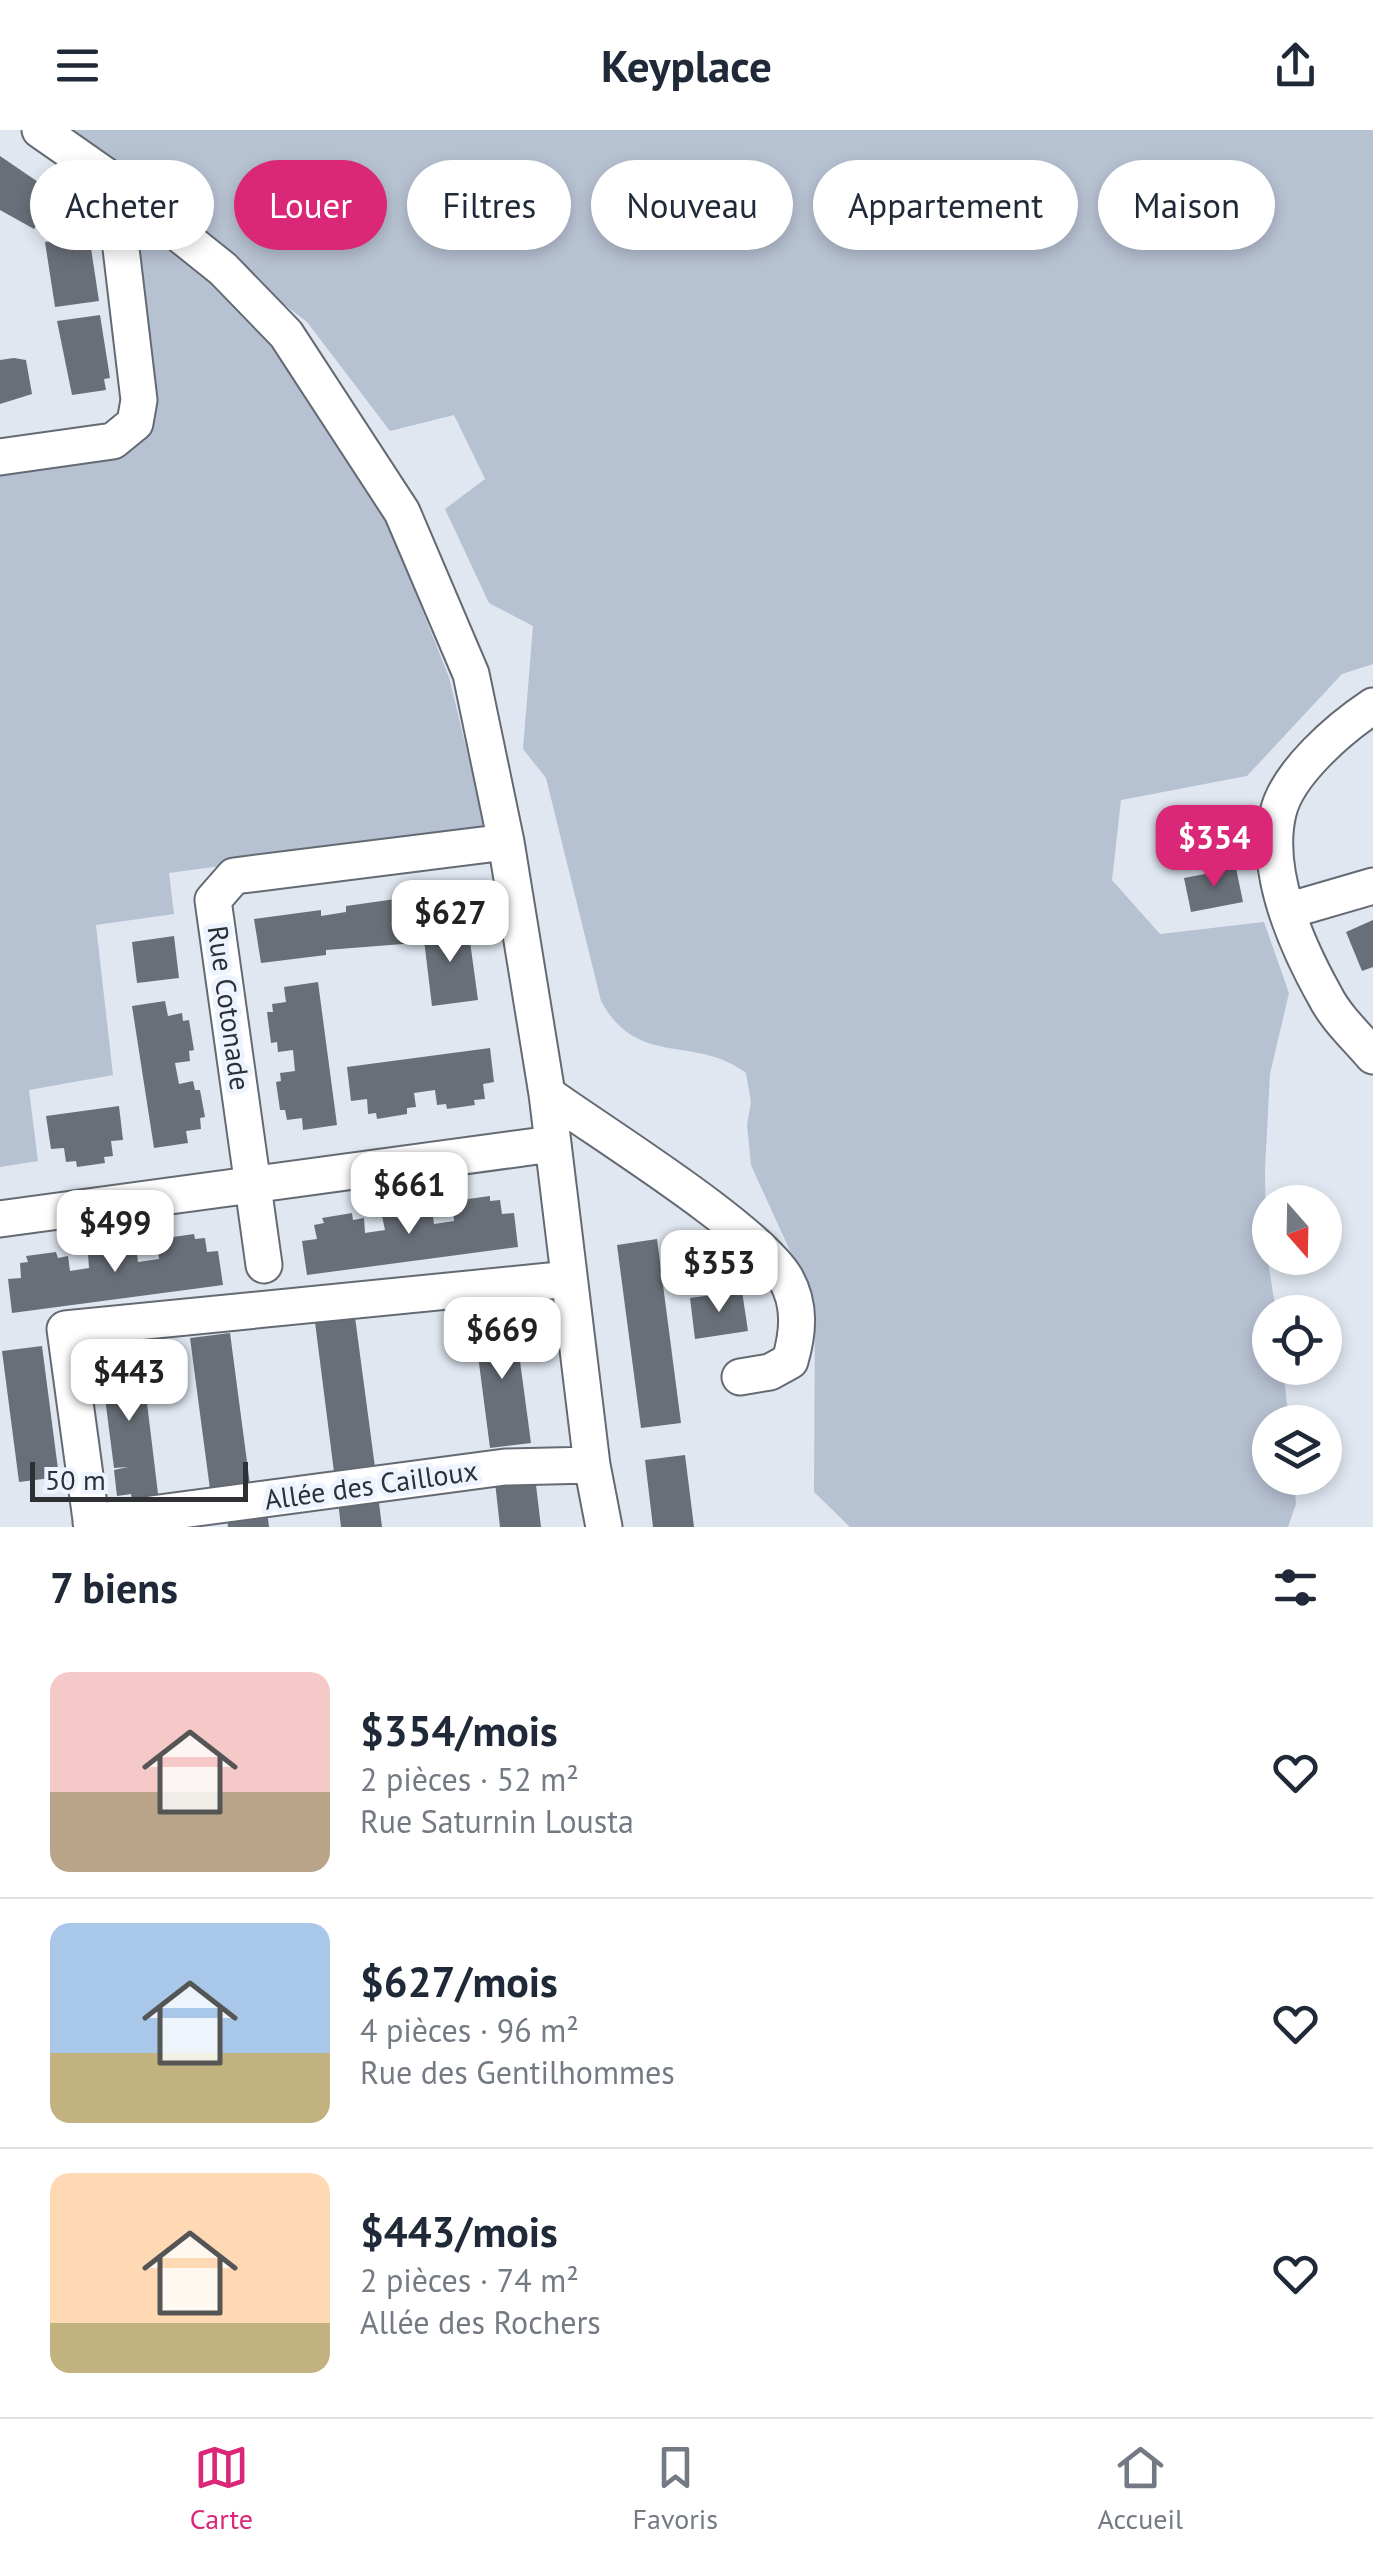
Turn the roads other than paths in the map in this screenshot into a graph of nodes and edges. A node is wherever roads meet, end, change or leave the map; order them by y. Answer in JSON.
{"nodes":[{"id":1,"x":40,"y":130,"type":"edge"},
{"id":2,"x":84,"y":160,"type":"edge"},
{"id":3,"x":122,"y":250,"type":"edge"},
{"id":4,"x":199,"y":250,"type":"edge"},
{"id":5,"x":0,"y":457,"type":"edge"},
{"id":6,"x":1373,"y":706,"type":"edge"},
{"id":7,"x":506,"y":842,"type":"junction"},
{"id":8,"x":1373,"y":886,"type":"edge"},
{"id":9,"x":1288,"y":911,"type":"junction"},
{"id":10,"x":1373,"y":1056,"type":"edge"},
{"id":11,"x":547,"y":1094,"type":"junction"},
{"id":12,"x":552,"y":1144,"type":"junction"},
{"id":13,"x":254,"y":1182,"type":"junction"},
{"id":14,"x":0,"y":1219,"type":"edge"},
{"id":15,"x":264,"y":1265,"type":"dead end"},
{"id":16,"x":568,"y":1278,"type":"junction"},
{"id":17,"x":740,"y":1377,"type":"dead end"},
{"id":18,"x":592,"y":1464,"type":"junction"},
{"id":19,"x":92,"y":1525,"type":"edge"},
{"id":20,"x":604,"y":1527,"type":"edge"}],
"edges":[{"from":1,"to":2,"type":"street"},
{"from":3,"to":5,"type":"street"},
{"from":4,"to":7,"type":"street"},
{"from":6,"to":9,"type":"street"},
{"from":7,"to":11,"type":"street"},
{"from":7,"to":13,"type":"street","name":"Rue Cotonade"},
{"from":8,"to":9,"type":"street"},
{"from":9,"to":10,"type":"street"},
{"from":11,"to":12,"type":"street"},
{"from":11,"to":17,"type":"street"},
{"from":12,"to":13,"type":"street"},
{"from":12,"to":16,"type":"street"},
{"from":13,"to":14,"type":"street"},
{"from":13,"to":15,"type":"street","name":"Rue Cotonade"},
{"from":16,"to":18,"type":"street"},
{"from":16,"to":19,"type":"street"},
{"from":18,"to":19,"type":"street","name":"Allée des Cailloux"},
{"from":18,"to":20,"type":"street"}]}
